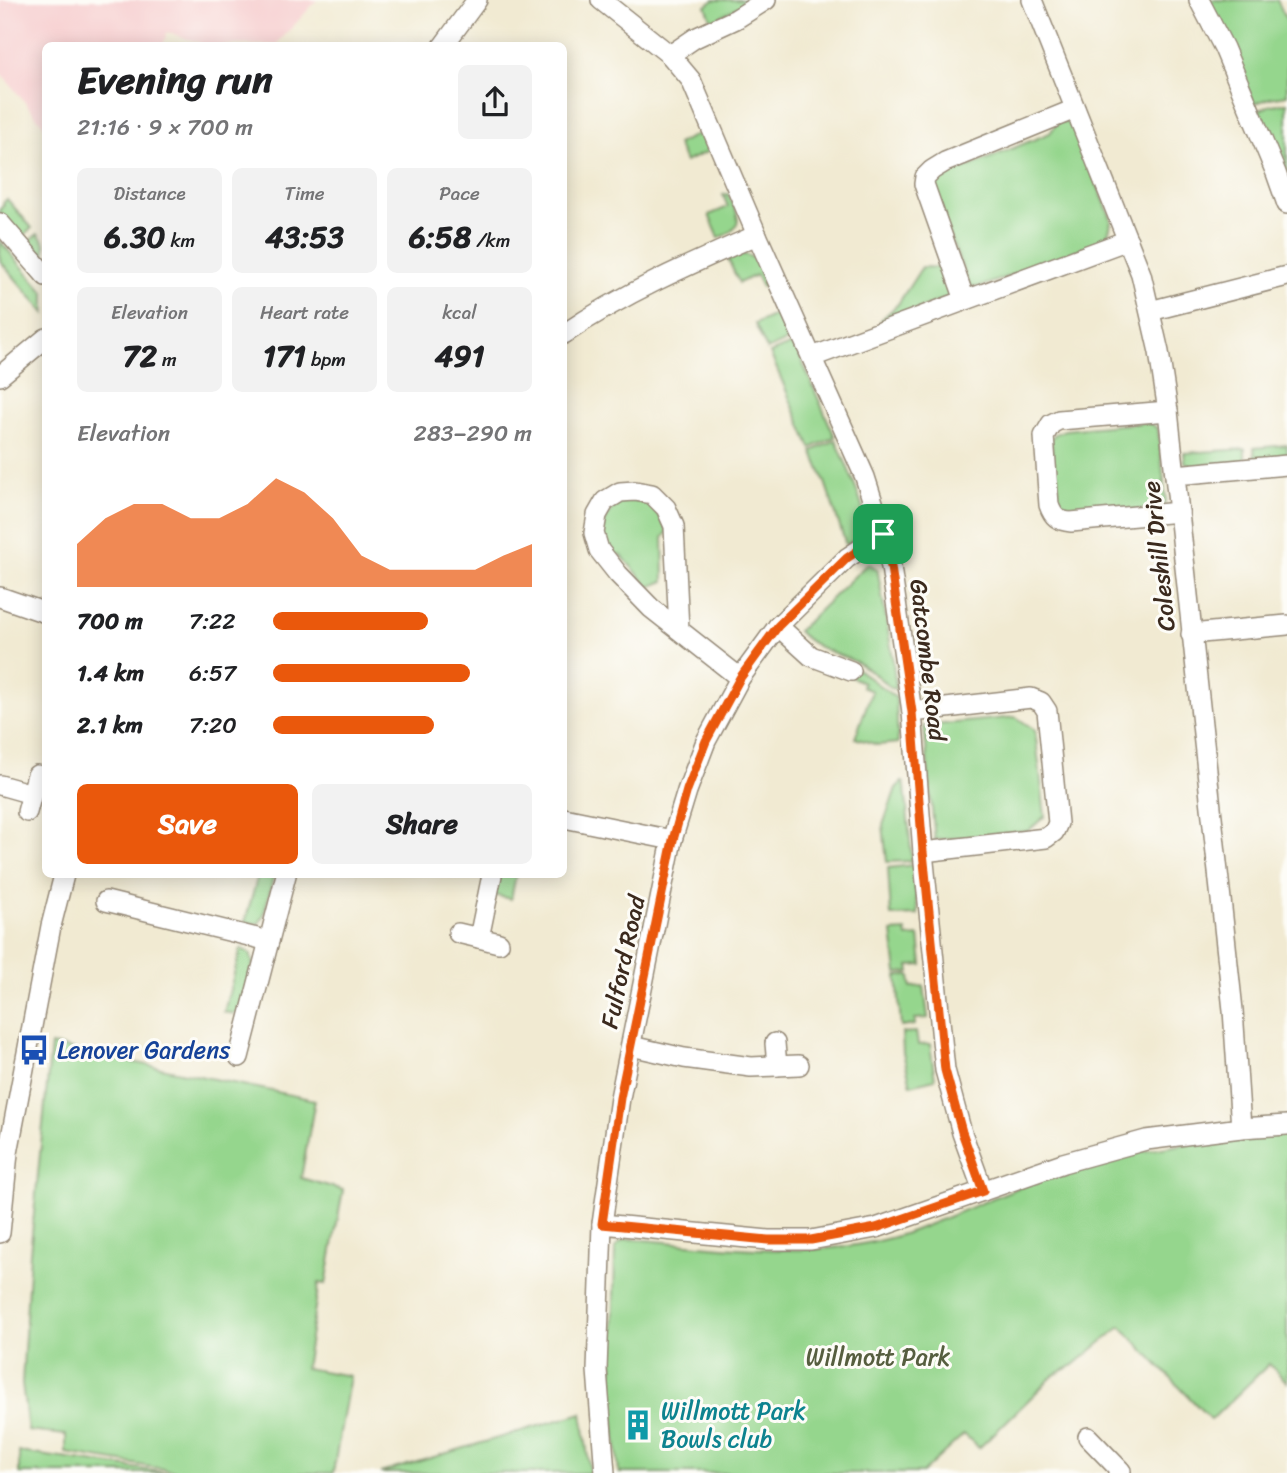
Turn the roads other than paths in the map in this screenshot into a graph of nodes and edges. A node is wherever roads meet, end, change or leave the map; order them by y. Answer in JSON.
{"nodes":[{"id":1,"x":477,"y":0,"type":"edge"},
{"id":2,"x":601,"y":0,"type":"edge"},
{"id":3,"x":766,"y":0,"type":"edge"},
{"id":4,"x":1032,"y":0,"type":"edge"},
{"id":5,"x":1199,"y":0,"type":"edge"},
{"id":6,"x":446,"y":42,"type":"edge"},
{"id":7,"x":670,"y":55,"type":"junction"},
{"id":8,"x":1075,"y":109,"type":"junction"},
{"id":9,"x":1287,"y":204,"type":"edge"},
{"id":10,"x":0,"y":223,"type":"edge"},
{"id":11,"x":757,"y":235,"type":"junction"},
{"id":12,"x":1128,"y":240,"type":"junction"},
{"id":13,"x":42,"y":271,"type":"edge"},
{"id":14,"x":1287,"y":276,"type":"edge"},
{"id":15,"x":965,"y":300,"type":"junction"},
{"id":16,"x":1150,"y":311,"type":"junction"},
{"id":17,"x":567,"y":332,"type":"edge"},
{"id":18,"x":42,"y":341,"type":"edge"},
{"id":19,"x":812,"y":356,"type":"junction"},
{"id":20,"x":0,"y":376,"type":"edge"},
{"id":21,"x":1168,"y":411,"type":"junction"},
{"id":22,"x":1287,"y":465,"type":"edge"},
{"id":23,"x":1175,"y":475,"type":"junction"},
{"id":24,"x":1179,"y":512,"type":"junction"},
{"id":25,"x":883,"y":534,"type":"junction"},
{"id":26,"x":0,"y":597,"type":"edge"},
{"id":27,"x":42,"y":612,"type":"edge"},
{"id":28,"x":1287,"y":625,"type":"edge"},
{"id":29,"x":778,"y":626,"type":"junction"},
{"id":30,"x":679,"y":630,"type":"junction"},
{"id":31,"x":1192,"y":634,"type":"junction"},
{"id":32,"x":850,"y":671,"type":"dead end"},
{"id":33,"x":740,"y":678,"type":"junction"},
{"id":34,"x":912,"y":712,"type":"junction"},
{"id":35,"x":0,"y":785,"type":"edge"},
{"id":36,"x":32,"y":794,"type":"dead end"},
{"id":37,"x":567,"y":819,"type":"edge"},
{"id":38,"x":673,"y":840,"type":"junction"},
{"id":39,"x":923,"y":852,"type":"junction"},
{"id":40,"x":63,"y":878,"type":"edge"},
{"id":41,"x":285,"y":878,"type":"edge"},
{"id":42,"x":491,"y":878,"type":"edge"},
{"id":43,"x":106,"y":901,"type":"dead end"},
{"id":44,"x":458,"y":933,"type":"dead end"},
{"id":45,"x":480,"y":938,"type":"junction"},
{"id":46,"x":269,"y":941,"type":"junction"},
{"id":47,"x":499,"y":943,"type":"dead end"},
{"id":48,"x":775,"y":1043,"type":"dead end"},
{"id":49,"x":631,"y":1046,"type":"junction"},
{"id":50,"x":239,"y":1057,"type":"dead end"},
{"id":51,"x":799,"y":1065,"type":"dead end"},
{"id":52,"x":777,"y":1066,"type":"junction"},
{"id":53,"x":1287,"y":1125,"type":"edge"},
{"id":54,"x":1241,"y":1128,"type":"junction"},
{"id":55,"x":983,"y":1191,"type":"junction"},
{"id":56,"x":602,"y":1224,"type":"junction"},
{"id":57,"x":0,"y":1233,"type":"edge"},
{"id":58,"x":1088,"y":1437,"type":"dead end"},
{"id":59,"x":605,"y":1473,"type":"edge"},
{"id":60,"x":1118,"y":1473,"type":"edge"}],
"edges":[{"from":1,"to":6,"type":"street"},
{"from":2,"to":7,"type":"street","name":"Gatcombe Road"},
{"from":3,"to":7,"type":"street"},
{"from":4,"to":8,"type":"street","name":"Coleshill Drive"},
{"from":5,"to":9,"type":"street"},
{"from":7,"to":11,"type":"street","name":"Gatcombe Road"},
{"from":8,"to":12,"type":"street","name":"Coleshill Drive"},
{"from":8,"to":15,"type":"street"},
{"from":10,"to":13,"type":"street"},
{"from":11,"to":17,"type":"street"},
{"from":11,"to":19,"type":"street","name":"Gatcombe Road"},
{"from":12,"to":15,"type":"street"},
{"from":12,"to":16,"type":"street","name":"Coleshill Drive"},
{"from":14,"to":16,"type":"street"},
{"from":15,"to":19,"type":"street"},
{"from":16,"to":21,"type":"street","name":"Coleshill Drive"},
{"from":18,"to":20,"type":"street"},
{"from":19,"to":25,"type":"street","name":"Gatcombe Road"},
{"from":21,"to":23,"type":"street","name":"Coleshill Drive"},
{"from":21,"to":24,"type":"street"},
{"from":22,"to":23,"type":"street"},
{"from":23,"to":24,"type":"street","name":"Coleshill Drive"},
{"from":24,"to":31,"type":"street","name":"Coleshill Drive"},
{"from":25,"to":29,"type":"street","name":"Fulford Road"},
{"from":25,"to":34,"type":"street","name":"Gatcombe Road"},
{"from":26,"to":27,"type":"street"},
{"from":28,"to":31,"type":"street"},
{"from":29,"to":32,"type":"street"},
{"from":29,"to":33,"type":"street","name":"Fulford Road"},
{"from":30,"to":30,"type":"street"},
{"from":30,"to":33,"type":"street"},
{"from":31,"to":54,"type":"street","name":"Coleshill Drive"},
{"from":33,"to":38,"type":"street","name":"Fulford Road"},
{"from":34,"to":39,"type":"street","name":"Gatcombe Road"},
{"from":34,"to":39,"type":"street"},
{"from":35,"to":36,"type":"street"},
{"from":37,"to":38,"type":"street"},
{"from":38,"to":49,"type":"street","name":"Fulford Road"},
{"from":39,"to":55,"type":"street","name":"Gatcombe Road"},
{"from":40,"to":57,"type":"street"},
{"from":41,"to":46,"type":"street"},
{"from":42,"to":45,"type":"street"},
{"from":43,"to":46,"type":"street"},
{"from":44,"to":45,"type":"street"},
{"from":45,"to":47,"type":"street"},
{"from":46,"to":50,"type":"street"},
{"from":48,"to":52,"type":"street"},
{"from":49,"to":52,"type":"street"},
{"from":49,"to":56,"type":"street","name":"Fulford Road"},
{"from":51,"to":52,"type":"street"},
{"from":53,"to":54,"type":"street"},
{"from":54,"to":55,"type":"street"},
{"from":55,"to":56,"type":"street"},
{"from":56,"to":59,"type":"street","name":"Fulford Road"},
{"from":58,"to":60,"type":"street"}]}
